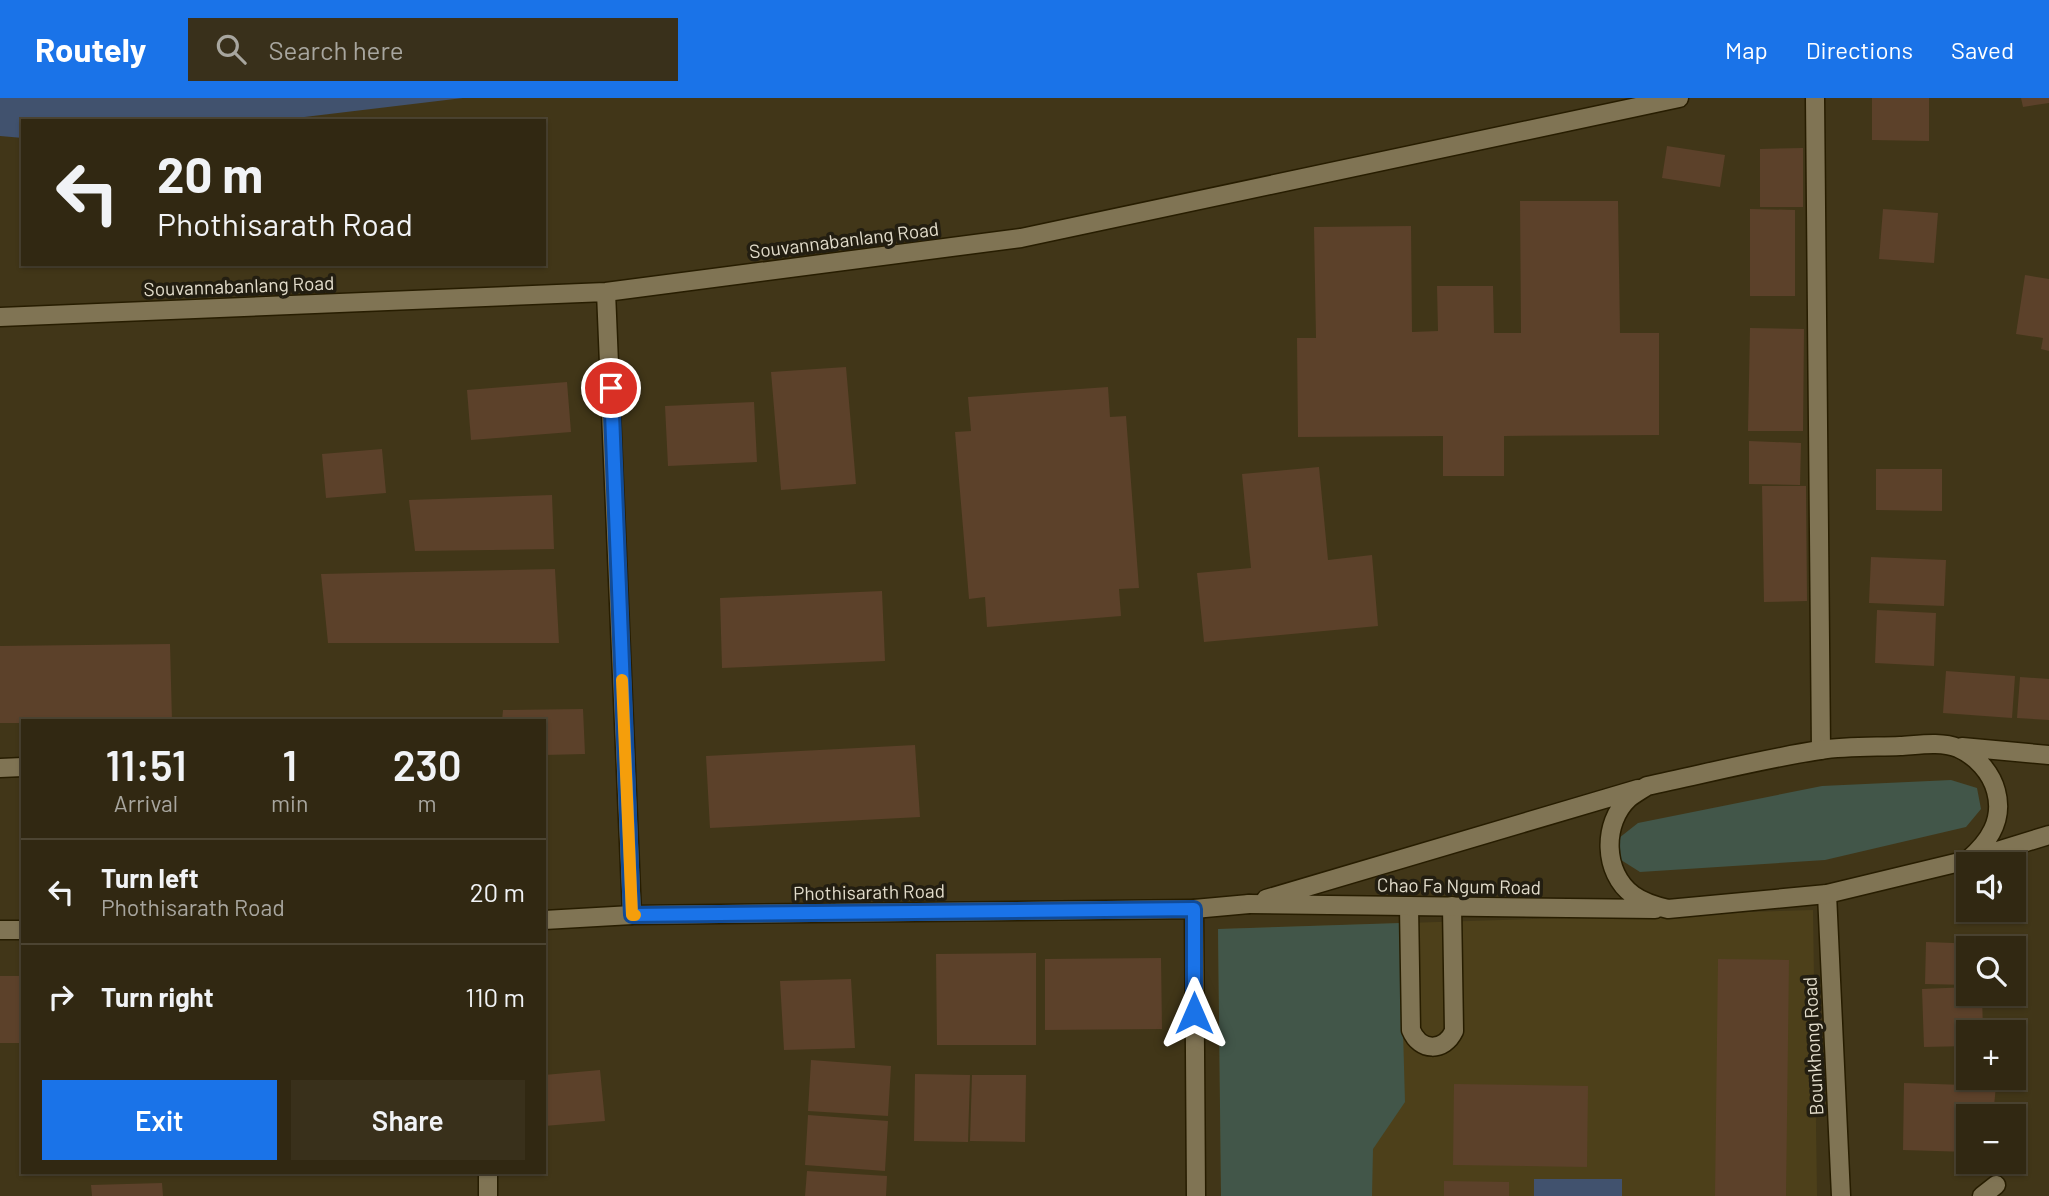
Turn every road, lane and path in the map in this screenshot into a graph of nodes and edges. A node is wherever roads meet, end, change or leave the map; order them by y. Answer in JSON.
{"nodes":[{"id":1,"x":1679,"y":98,"type":"edge"},
{"id":2,"x":1815,"y":98,"type":"edge"},
{"id":3,"x":606,"y":292,"type":"junction"},
{"id":4,"x":0,"y":317,"type":"edge"},
{"id":5,"x":1937,"y":744,"type":"junction"},
{"id":6,"x":1821,"y":750,"type":"junction"},
{"id":7,"x":2049,"y":755,"type":"edge"},
{"id":8,"x":21,"y":767,"type":"edge"},
{"id":9,"x":0,"y":768,"type":"edge"},
{"id":10,"x":1647,"y":786,"type":"junction"},
{"id":11,"x":2049,"y":835,"type":"edge"},
{"id":12,"x":1978,"y":852,"type":"edge"},
{"id":13,"x":1994,"y":852,"type":"edge"},
{"id":14,"x":1956,"y":863,"type":"edge"},
{"id":15,"x":1826,"y":894,"type":"junction"},
{"id":16,"x":1249,"y":904,"type":"junction"},
{"id":17,"x":1409,"y":906,"type":"junction"},
{"id":18,"x":1452,"y":906,"type":"junction"},
{"id":19,"x":1194,"y":909,"type":"junction"},
{"id":20,"x":1668,"y":909,"type":"junction"},
{"id":21,"x":632,"y":915,"type":"junction"},
{"id":22,"x":546,"y":920,"type":"edge"},
{"id":23,"x":0,"y":930,"type":"edge"},
{"id":24,"x":21,"y":930,"type":"edge"},
{"id":25,"x":488,"y":1174,"type":"edge"},
{"id":26,"x":488,"y":1196,"type":"edge"},
{"id":27,"x":1195,"y":1196,"type":"edge"},
{"id":28,"x":1841,"y":1196,"type":"edge"}],
"edges":[{"from":1,"to":3,"type":"street","name":"Souvannabanlang Road"},
{"from":2,"to":6,"type":"street"},
{"from":3,"to":4,"type":"street","name":"Souvannabanlang Road"},
{"from":3,"to":21,"type":"street"},
{"from":5,"to":6,"type":"street","name":"Chao Fa Ngum Road"},
{"from":5,"to":7,"type":"street","name":"Chao Fa Ngum Road"},
{"from":5,"to":12,"type":"street","name":"Chao Fa Ngum Road"},
{"from":6,"to":10,"type":"street","name":"Chao Fa Ngum Road"},
{"from":8,"to":9,"type":"street"},
{"from":10,"to":16,"type":"street","name":"Chao Fa Ngum Road"},
{"from":10,"to":20,"type":"street","name":"Chao Fa Ngum Road"},
{"from":11,"to":13,"type":"street","name":"Chao Fa Ngum Road"},
{"from":14,"to":15,"type":"street","name":"Chao Fa Ngum Road"},
{"from":15,"to":20,"type":"street","name":"Chao Fa Ngum Road"},
{"from":15,"to":28,"type":"street","name":"Bounkhong Road"},
{"from":16,"to":17,"type":"street","name":"Chao Fa Ngum Road"},
{"from":16,"to":19,"type":"street","name":"Chao Fa Ngum Road"},
{"from":17,"to":18,"type":"street","name":"Chao Fa Ngum Road"},
{"from":17,"to":18,"type":"street"},
{"from":18,"to":20,"type":"street","name":"Chao Fa Ngum Road"},
{"from":19,"to":21,"type":"street","name":"Phothisarath Road"},
{"from":19,"to":27,"type":"street"},
{"from":21,"to":22,"type":"street","name":"Phothisarath Road"},
{"from":23,"to":24,"type":"street"},
{"from":25,"to":26,"type":"street"}]}
